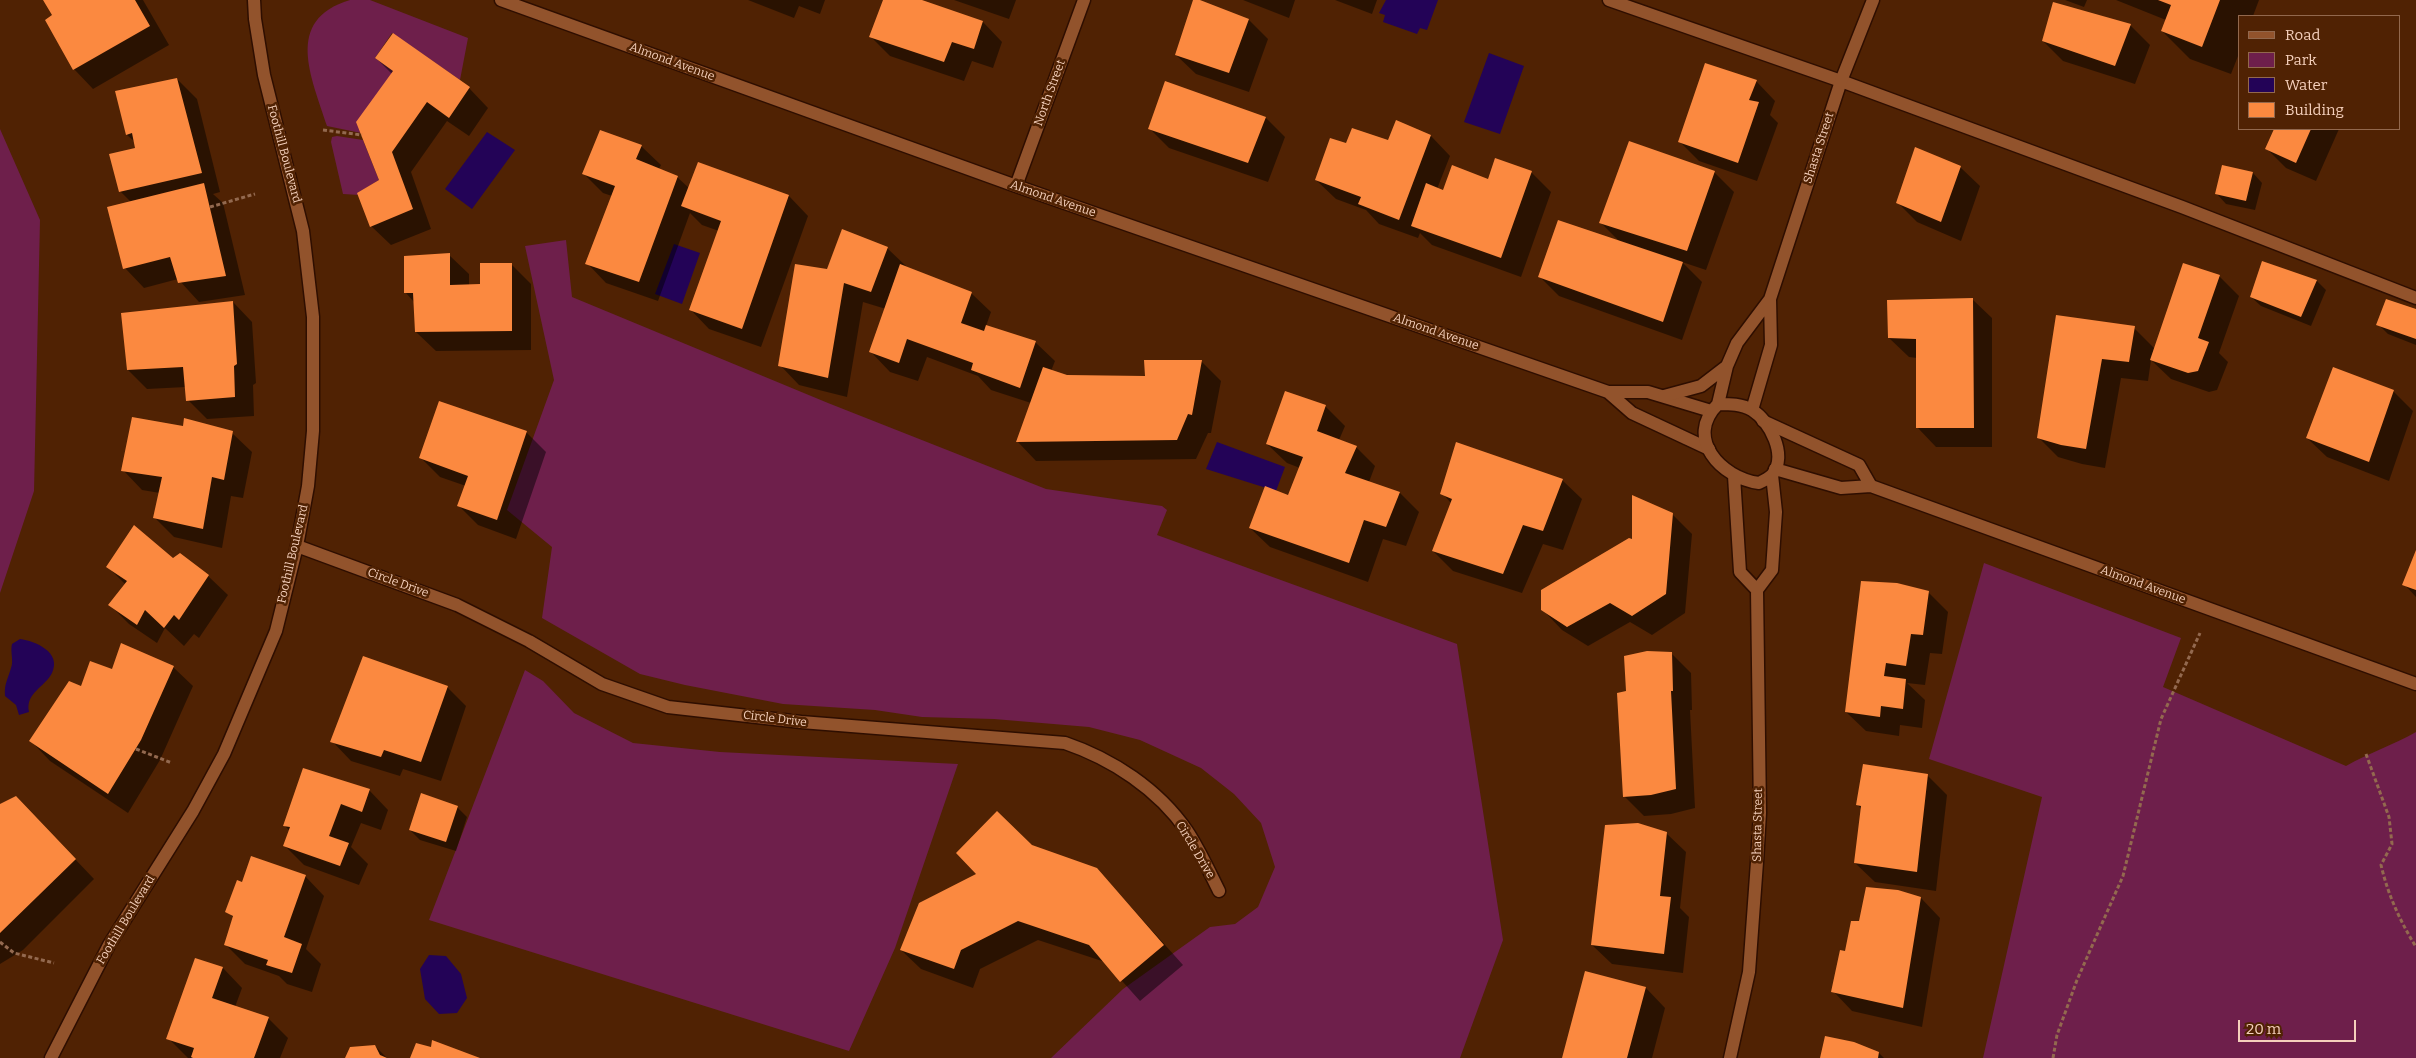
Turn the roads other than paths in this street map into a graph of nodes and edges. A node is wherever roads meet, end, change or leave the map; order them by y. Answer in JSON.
{"nodes":[{"id":1,"x":254,"y":0,"type":"edge"},
{"id":2,"x":501,"y":0,"type":"edge"},
{"id":3,"x":1084,"y":0,"type":"edge"},
{"id":4,"x":1609,"y":0,"type":"edge"},
{"id":5,"x":1873,"y":0,"type":"edge"},
{"id":6,"x":1841,"y":81,"type":"junction"},
{"id":7,"x":1016,"y":186,"type":"junction"},
{"id":8,"x":2416,"y":298,"type":"edge"},
{"id":9,"x":1770,"y":299,"type":"junction"},
{"id":10,"x":1726,"y":366,"type":"junction"},
{"id":11,"x":1608,"y":392,"type":"junction"},
{"id":12,"x":1664,"y":396,"type":"junction"},
{"id":13,"x":1714,"y":408,"type":"junction"},
{"id":14,"x":1752,"y":410,"type":"junction"},
{"id":15,"x":1763,"y":421,"type":"junction"},
{"id":16,"x":1708,"y":449,"type":"junction"},
{"id":17,"x":1773,"y":472,"type":"junction"},
{"id":18,"x":1734,"y":476,"type":"junction"},
{"id":19,"x":1871,"y":486,"type":"junction"},
{"id":20,"x":297,"y":546,"type":"junction"},
{"id":21,"x":1757,"y":590,"type":"junction"},
{"id":22,"x":2416,"y":684,"type":"edge"},
{"id":23,"x":1219,"y":891,"type":"dead end"},
{"id":24,"x":51,"y":1058,"type":"edge"},
{"id":25,"x":1730,"y":1058,"type":"edge"}],
"edges":[{"from":1,"to":20,"type":"street","name":"Foothill Boulevard"},
{"from":2,"to":7,"type":"street","name":"Almond Avenue"},
{"from":3,"to":7,"type":"street","name":"North Street"},
{"from":4,"to":6,"type":"street"},
{"from":5,"to":6,"type":"street","name":"Shasta Street"},
{"from":6,"to":8,"type":"street"},
{"from":6,"to":9,"type":"street","name":"Shasta Street"},
{"from":7,"to":11,"type":"street","name":"Almond Avenue"},
{"from":9,"to":10,"type":"street","name":"Shasta Street"},
{"from":9,"to":14,"type":"street","name":"Shasta Street"},
{"from":10,"to":12,"type":"street"},
{"from":10,"to":13,"type":"street","name":"Shasta Street"},
{"from":11,"to":12,"type":"street","name":"Almond Avenue"},
{"from":11,"to":16,"type":"street","name":"Almond Avenue"},
{"from":12,"to":13,"type":"street","name":"Almond Avenue"},
{"from":13,"to":14,"type":"street"},
{"from":13,"to":16,"type":"street"},
{"from":14,"to":15,"type":"street"},
{"from":15,"to":17,"type":"street"},
{"from":15,"to":19,"type":"street"},
{"from":16,"to":18,"type":"street"},
{"from":17,"to":18,"type":"street"},
{"from":17,"to":19,"type":"street","name":"Almond Avenue"},
{"from":17,"to":21,"type":"street"},
{"from":18,"to":21,"type":"street"},
{"from":19,"to":22,"type":"street","name":"Almond Avenue"},
{"from":20,"to":23,"type":"street","name":"Circle Drive"},
{"from":20,"to":24,"type":"street","name":"Foothill Boulevard"},
{"from":21,"to":25,"type":"street","name":"Shasta Street"}]}
